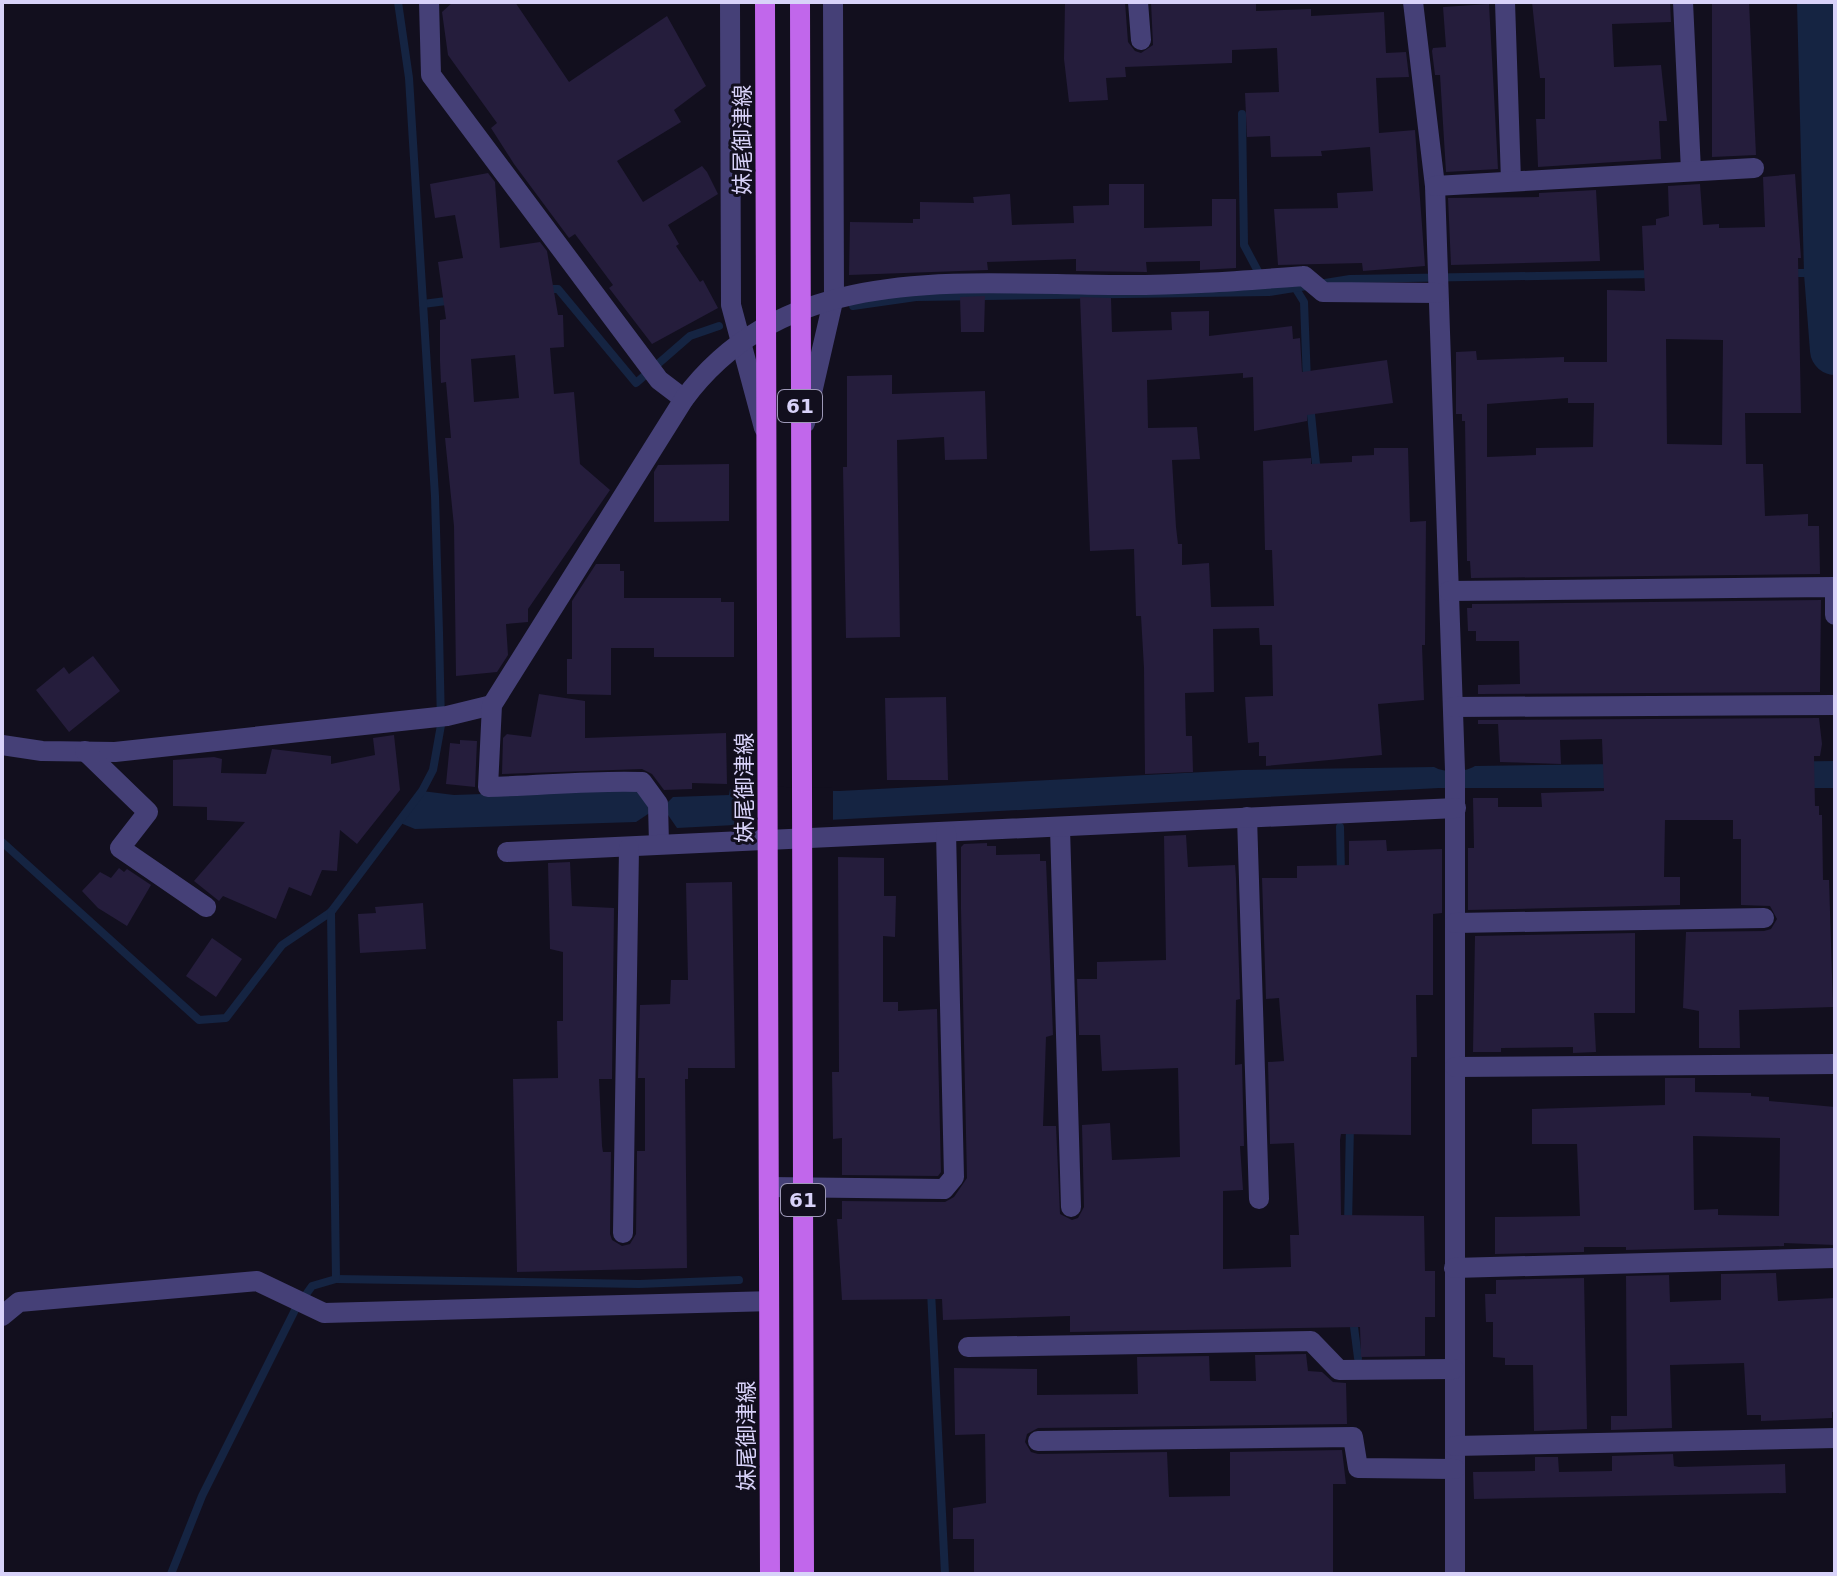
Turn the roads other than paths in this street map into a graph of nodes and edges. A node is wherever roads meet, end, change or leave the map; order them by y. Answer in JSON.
{"nodes":[{"id":1,"x":429,"y":2,"type":"edge"},
{"id":2,"x":730,"y":2,"type":"edge"},
{"id":3,"x":765,"y":2,"type":"edge"},
{"id":4,"x":800,"y":2,"type":"edge"},
{"id":5,"x":833,"y":2,"type":"edge"},
{"id":6,"x":1138,"y":2,"type":"edge"},
{"id":7,"x":1413,"y":2,"type":"edge"},
{"id":8,"x":1505,"y":2,"type":"edge"},
{"id":9,"x":1683,"y":2,"type":"edge"},
{"id":10,"x":1141,"y":40,"type":"dead end"},
{"id":11,"x":1754,"y":168,"type":"dead end"},
{"id":12,"x":1691,"y":171,"type":"junction"},
{"id":13,"x":1511,"y":181,"type":"junction"},
{"id":14,"x":1435,"y":186,"type":"junction"},
{"id":15,"x":1438,"y":281,"type":"junction"},
{"id":16,"x":834,"y":297,"type":"junction"},
{"id":17,"x":800,"y":310,"type":"junction"},
{"id":18,"x":766,"y":325,"type":"junction"},
{"id":19,"x":739,"y":340,"type":"junction"},
{"id":20,"x":684,"y":399,"type":"junction"},
{"id":21,"x":800,"y":446,"type":"junction"},
{"id":22,"x":769,"y":447,"type":"junction"},
{"id":23,"x":1449,"y":591,"type":"junction"},
{"id":24,"x":1835,"y":615,"type":"edge"},
{"id":25,"x":492,"y":705,"type":"junction"},
{"id":26,"x":1835,"y":705,"type":"edge"},
{"id":27,"x":1453,"y":707,"type":"junction"},
{"id":28,"x":2,"y":745,"type":"edge"},
{"id":29,"x":85,"y":751,"type":"junction"},
{"id":30,"x":1456,"y":789,"type":"junction"},
{"id":31,"x":1247,"y":817,"type":"junction"},
{"id":32,"x":1060,"y":828,"type":"junction"},
{"id":33,"x":800,"y":832,"type":"junction"},
{"id":34,"x":946,"y":832,"type":"junction"},
{"id":35,"x":768,"y":833,"type":"junction"},
{"id":36,"x":659,"y":844,"type":"junction"},
{"id":37,"x":629,"y":848,"type":"junction"},
{"id":38,"x":507,"y":852,"type":"dead end"},
{"id":39,"x":206,"y":907,"type":"dead end"},
{"id":40,"x":1764,"y":918,"type":"dead end"},
{"id":41,"x":1455,"y":923,"type":"junction"},
{"id":42,"x":1835,"y":1064,"type":"edge"},
{"id":43,"x":1455,"y":1067,"type":"junction"},
{"id":44,"x":769,"y":1187,"type":"junction"},
{"id":45,"x":803,"y":1188,"type":"junction"},
{"id":46,"x":1259,"y":1199,"type":"dead end"},
{"id":47,"x":1071,"y":1207,"type":"dead end"},
{"id":48,"x":623,"y":1233,"type":"dead end"},
{"id":49,"x":1835,"y":1258,"type":"edge"},
{"id":50,"x":1454,"y":1268,"type":"junction"},
{"id":51,"x":769,"y":1301,"type":"junction"},
{"id":52,"x":2,"y":1316,"type":"edge"},
{"id":53,"x":968,"y":1347,"type":"dead end"},
{"id":54,"x":1454,"y":1369,"type":"junction"},
{"id":55,"x":1835,"y":1438,"type":"edge"},
{"id":56,"x":1038,"y":1441,"type":"dead end"},
{"id":57,"x":1455,"y":1446,"type":"junction"},
{"id":58,"x":1455,"y":1469,"type":"junction"},
{"id":59,"x":770,"y":1574,"type":"edge"},
{"id":60,"x":804,"y":1574,"type":"edge"},
{"id":61,"x":1455,"y":1574,"type":"edge"}],
"edges":[{"from":1,"to":20,"type":"street"},
{"from":2,"to":19,"type":"street"},
{"from":3,"to":18,"type":"main road","name":"妹尾御津線","number":"61"},
{"from":4,"to":17,"type":"main road","number":"61"},
{"from":5,"to":16,"type":"street"},
{"from":6,"to":10,"type":"street"},
{"from":7,"to":14,"type":"street"},
{"from":8,"to":13,"type":"street"},
{"from":9,"to":12,"type":"street"},
{"from":11,"to":12,"type":"street"},
{"from":12,"to":13,"type":"street"},
{"from":13,"to":14,"type":"street"},
{"from":14,"to":15,"type":"street"},
{"from":15,"to":16,"type":"street"},
{"from":15,"to":23,"type":"street"},
{"from":16,"to":17,"type":"street"},
{"from":16,"to":21,"type":"street"},
{"from":17,"to":18,"type":"street"},
{"from":17,"to":21,"type":"main road","number":"61"},
{"from":18,"to":19,"type":"street"},
{"from":18,"to":22,"type":"main road","name":"妹尾御津線","number":"61"},
{"from":19,"to":20,"type":"street"},
{"from":19,"to":22,"type":"street"},
{"from":20,"to":25,"type":"street"},
{"from":21,"to":33,"type":"main road","number":"61"},
{"from":22,"to":35,"type":"main road","name":"妹尾御津線","number":"61"},
{"from":23,"to":24,"type":"street"},
{"from":23,"to":27,"type":"street"},
{"from":25,"to":29,"type":"street"},
{"from":25,"to":36,"type":"street"},
{"from":26,"to":27,"type":"street"},
{"from":27,"to":30,"type":"street"},
{"from":28,"to":29,"type":"street"},
{"from":29,"to":39,"type":"street"},
{"from":30,"to":31,"type":"street"},
{"from":30,"to":41,"type":"street"},
{"from":31,"to":32,"type":"street"},
{"from":31,"to":46,"type":"street"},
{"from":32,"to":34,"type":"street"},
{"from":32,"to":47,"type":"street"},
{"from":33,"to":34,"type":"street"},
{"from":33,"to":35,"type":"street"},
{"from":33,"to":45,"type":"main road","number":"61"},
{"from":34,"to":45,"type":"street"},
{"from":35,"to":36,"type":"street"},
{"from":35,"to":44,"type":"main road","name":"妹尾御津線","number":"61"},
{"from":36,"to":37,"type":"street"},
{"from":37,"to":38,"type":"street"},
{"from":37,"to":48,"type":"street"},
{"from":40,"to":41,"type":"street"},
{"from":41,"to":43,"type":"street"},
{"from":42,"to":43,"type":"street"},
{"from":43,"to":50,"type":"street"},
{"from":44,"to":45,"type":"street"},
{"from":44,"to":51,"type":"main road","name":"妹尾御津線","number":"61"},
{"from":45,"to":60,"type":"main road","number":"61"},
{"from":49,"to":50,"type":"street"},
{"from":50,"to":54,"type":"street"},
{"from":51,"to":52,"type":"street"},
{"from":51,"to":59,"type":"main road","name":"妹尾御津線","number":"61"},
{"from":53,"to":54,"type":"street"},
{"from":54,"to":57,"type":"street"},
{"from":55,"to":57,"type":"street"},
{"from":56,"to":58,"type":"street"},
{"from":57,"to":58,"type":"street"},
{"from":58,"to":61,"type":"street"}]}
